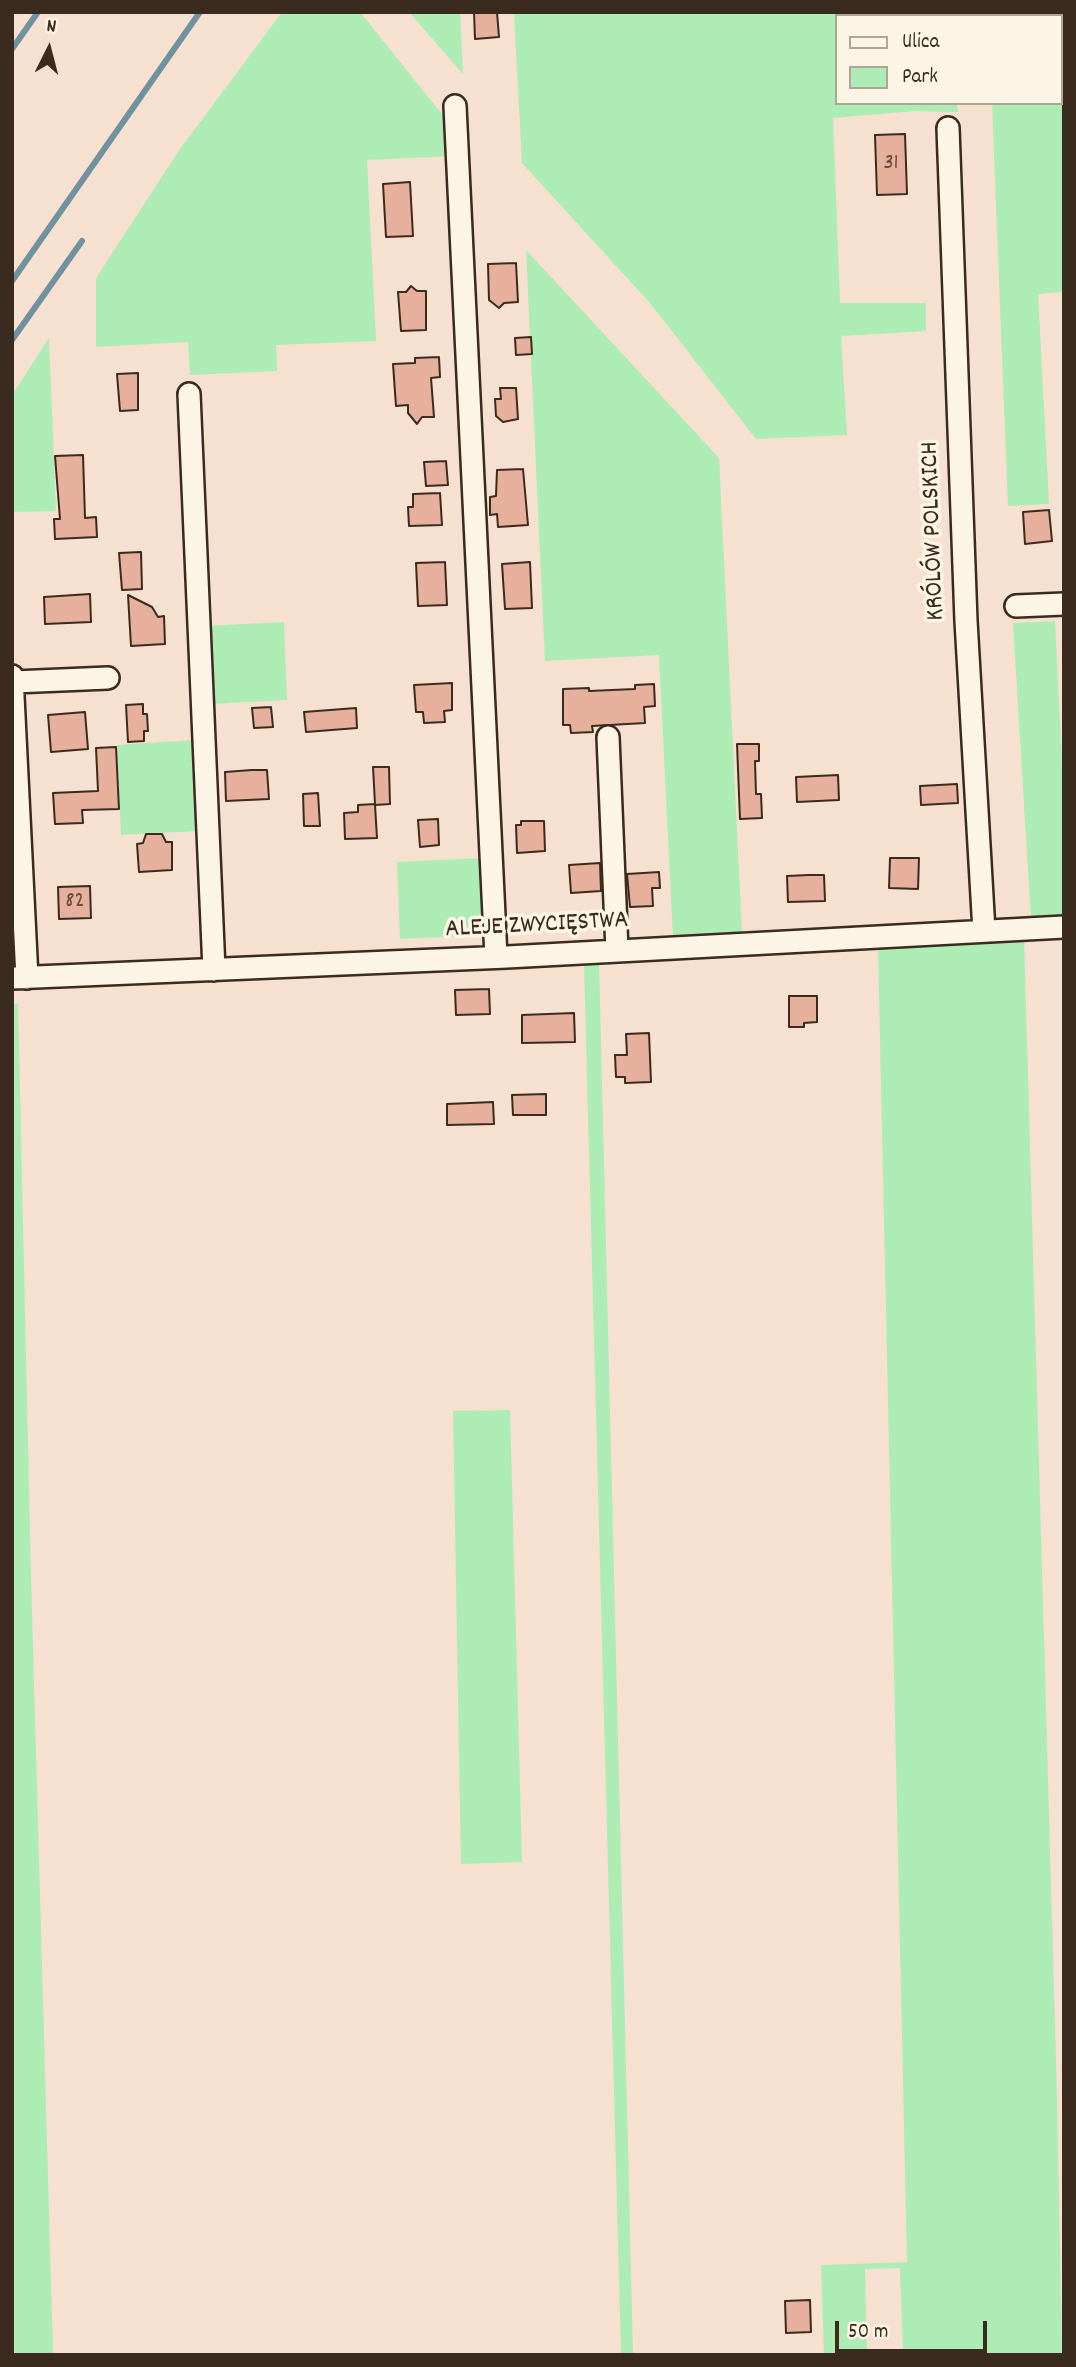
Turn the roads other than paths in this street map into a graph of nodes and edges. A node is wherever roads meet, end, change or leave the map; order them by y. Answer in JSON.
{"nodes":[{"id":1,"x":455,"y":106,"type":"dead end"},
{"id":2,"x":948,"y":128,"type":"dead end"},
{"id":3,"x":189,"y":394,"type":"dead end"},
{"id":4,"x":1064,"y":604,"type":"edge"},
{"id":5,"x":1016,"y":606,"type":"dead end"},
{"id":6,"x":108,"y":678,"type":"dead end"},
{"id":7,"x":13,"y":679,"type":"edge"},
{"id":8,"x":608,"y":737,"type":"dead end"},
{"id":9,"x":1064,"y":927,"type":"edge"},
{"id":10,"x":984,"y":932,"type":"junction"},
{"id":11,"x":617,"y":951,"type":"junction"},
{"id":12,"x":496,"y":957,"type":"junction"},
{"id":13,"x":214,"y":970,"type":"junction"},
{"id":14,"x":20,"y":978,"type":"edge"}],
"edges":[{"from":1,"to":12,"type":"street"},
{"from":2,"to":10,"type":"street","name":"KRÓLÓW POLSKICH"},
{"from":3,"to":13,"type":"street"},
{"from":4,"to":5,"type":"street"},
{"from":6,"to":7,"type":"street"},
{"from":7,"to":14,"type":"street"},
{"from":8,"to":11,"type":"street"},
{"from":9,"to":10,"type":"street","name":"ALEJE ZWYCIĘSTWA"},
{"from":10,"to":11,"type":"street","name":"ALEJE ZWYCIĘSTWA"},
{"from":11,"to":12,"type":"street","name":"ALEJE ZWYCIĘSTWA"},
{"from":12,"to":13,"type":"street","name":"ALEJE ZWYCIĘSTWA"},
{"from":13,"to":14,"type":"street","name":"ALEJE ZWYCIĘSTWA"}]}
